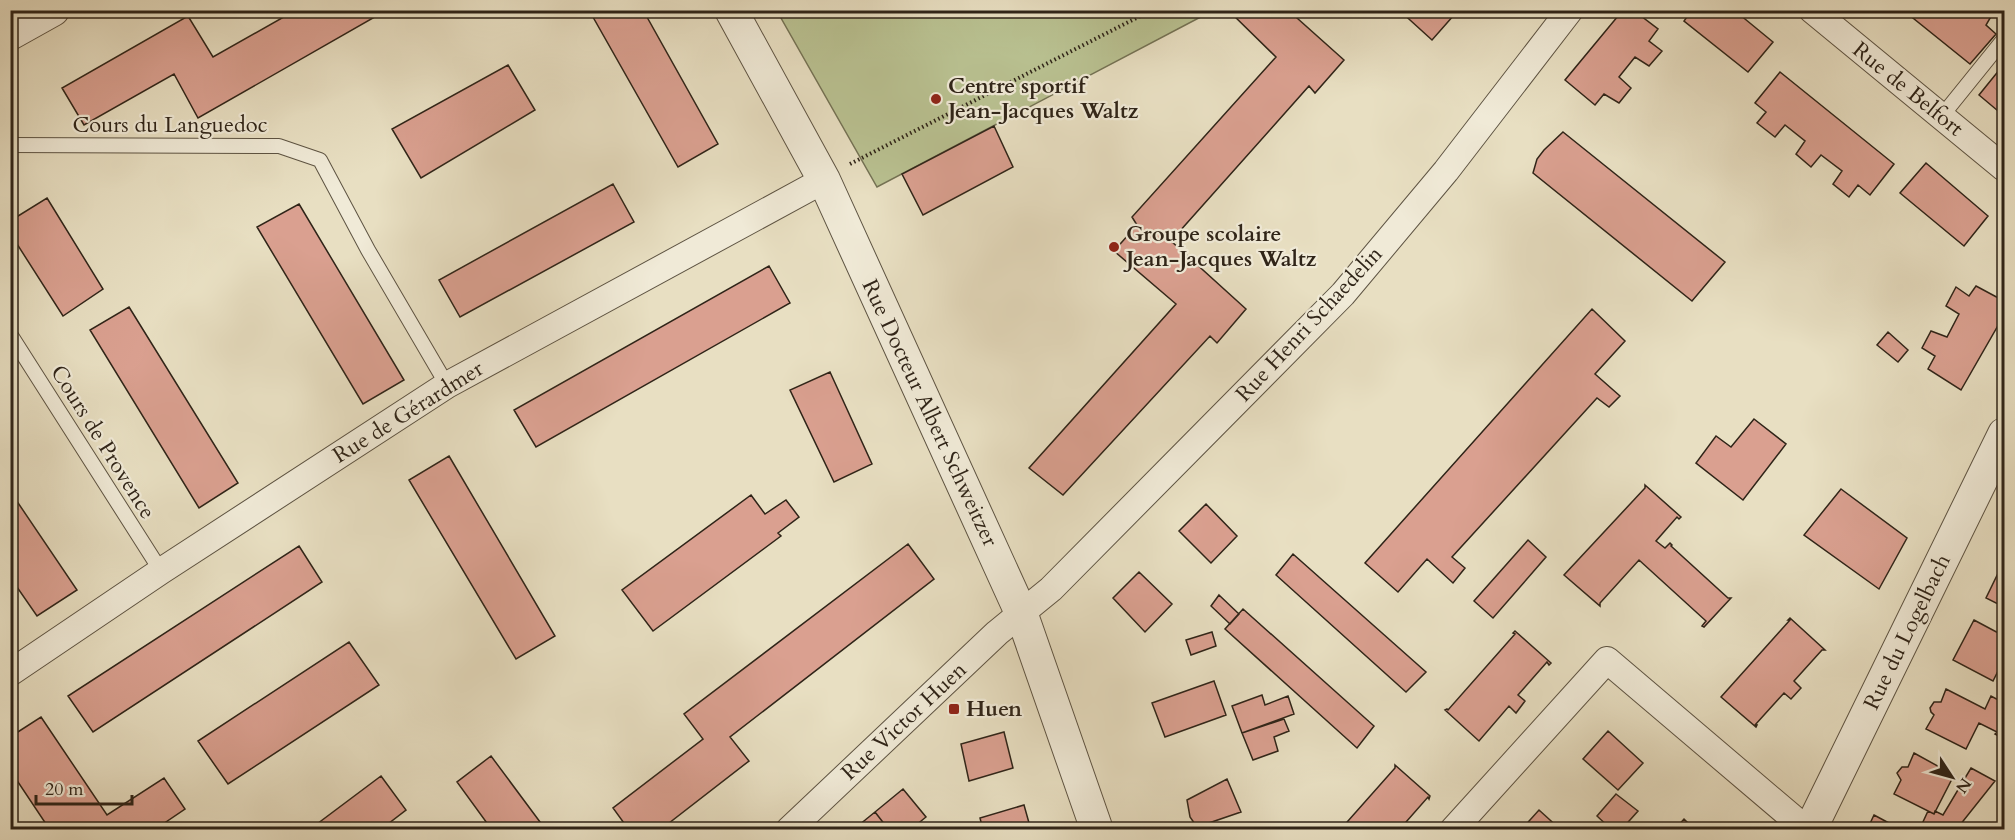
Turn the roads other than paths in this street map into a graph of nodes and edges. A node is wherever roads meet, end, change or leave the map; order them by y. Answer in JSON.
{"nodes":[{"id":1,"x":53,"y":10,"type":"edge"},
{"id":2,"x":731,"y":10,"type":"edge"},
{"id":3,"x":1570,"y":10,"type":"edge"},
{"id":4,"x":1812,"y":10,"type":"edge"},
{"id":5,"x":10,"y":34,"type":"edge"},
{"id":6,"x":2004,"y":39,"type":"edge"},
{"id":7,"x":1941,"y":117,"type":"junction"},
{"id":8,"x":10,"y":146,"type":"edge"},
{"id":9,"x":2004,"y":168,"type":"edge"},
{"id":10,"x":824,"y":180,"type":"junction"},
{"id":11,"x":10,"y":334,"type":"edge"},
{"id":12,"x":447,"y":385,"type":"junction"},
{"id":13,"x":2004,"y":434,"type":"edge"},
{"id":14,"x":161,"y":572,"type":"junction"},
{"id":15,"x":1022,"y":615,"type":"junction"},
{"id":16,"x":10,"y":673,"type":"edge"},
{"id":17,"x":789,"y":830,"type":"edge"},
{"id":18,"x":1097,"y":830,"type":"edge"},
{"id":19,"x":1453,"y":830,"type":"edge"},
{"id":20,"x":1808,"y":830,"type":"edge"}],
"edges":[{"from":1,"to":5,"type":"street"},
{"from":2,"to":10,"type":"street","name":"Rue Docteur Albert Schweitzer"},
{"from":3,"to":15,"type":"street","name":"Rue Henri Schaedelin"},
{"from":4,"to":7,"type":"street","name":"Rue de Belfort"},
{"from":6,"to":7,"type":"lane"},
{"from":7,"to":9,"type":"street","name":"Rue de Belfort"},
{"from":8,"to":12,"type":"lane","name":"Cours du Languedoc"},
{"from":10,"to":12,"type":"street","name":"Rue de Gérardmer"},
{"from":10,"to":15,"type":"street","name":"Rue Docteur Albert Schweitzer"},
{"from":11,"to":14,"type":"lane","name":"Cours de Provence"},
{"from":12,"to":14,"type":"street","name":"Rue de Gérardmer"},
{"from":13,"to":20,"type":"street","name":"Rue du Logelbach"},
{"from":14,"to":16,"type":"street","name":"Rue de Gérardmer"},
{"from":15,"to":17,"type":"street","name":"Rue Victor Huen"},
{"from":15,"to":18,"type":"street","name":"Rue Docteur Albert Schweitzer"},
{"from":19,"to":20,"type":"street"}]}
